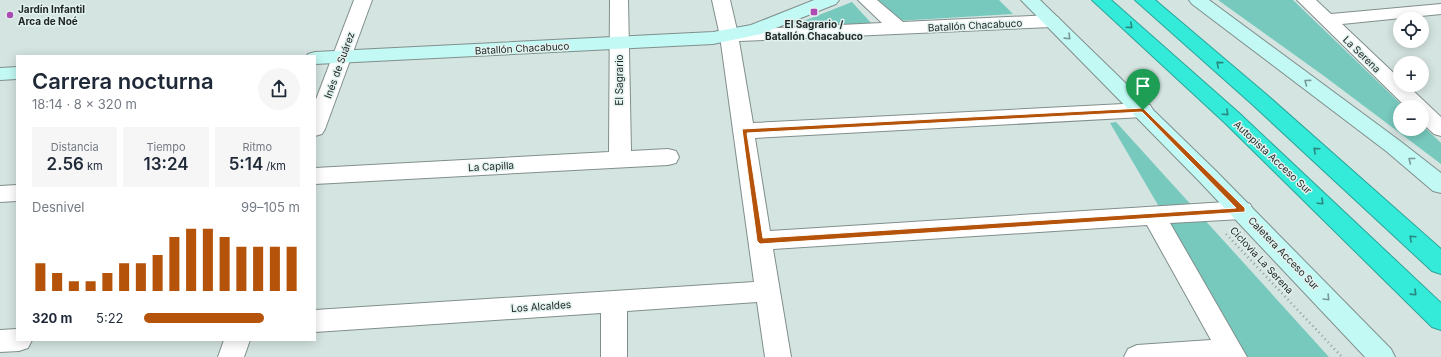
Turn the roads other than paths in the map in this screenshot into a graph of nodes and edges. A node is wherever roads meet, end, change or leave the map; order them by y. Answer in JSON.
{"nodes":[{"id":1,"x":363,"y":0,"type":"edge"},
{"id":2,"x":619,"y":0,"type":"edge"},
{"id":3,"x":721,"y":0,"type":"edge"},
{"id":4,"x":830,"y":0,"type":"edge"},
{"id":5,"x":867,"y":0,"type":"edge"},
{"id":6,"x":1030,"y":0,"type":"edge"},
{"id":7,"x":1101,"y":0,"type":"edge"},
{"id":8,"x":1144,"y":0,"type":"edge"},
{"id":9,"x":1198,"y":0,"type":"edge"},
{"id":10,"x":1306,"y":0,"type":"edge"},
{"id":11,"x":1439,"y":11,"type":"edge"},
{"id":12,"x":1327,"y":20,"type":"junction"},
{"id":13,"x":1052,"y":21,"type":"junction"},
{"id":14,"x":898,"y":28,"type":"junction"},
{"id":15,"x":729,"y":36,"type":"junction"},
{"id":16,"x":619,"y":43,"type":"junction"},
{"id":17,"x":342,"y":57,"type":"junction"},
{"id":18,"x":316,"y":58,"type":"edge"},
{"id":19,"x":16,"y":73,"type":"edge"},
{"id":20,"x":0,"y":74,"type":"edge"},
{"id":21,"x":1411,"y":100,"type":"edge"},
{"id":22,"x":1143,"y":110,"type":"junction"},
{"id":23,"x":1429,"y":118,"type":"edge"},
{"id":24,"x":316,"y":126,"type":"edge"},
{"id":25,"x":1441,"y":129,"type":"edge"},
{"id":26,"x":744,"y":131,"type":"junction"},
{"id":27,"x":668,"y":157,"type":"dead end"},
{"id":28,"x":620,"y":159,"type":"junction"},
{"id":29,"x":316,"y":176,"type":"edge"},
{"id":30,"x":1441,"y":185,"type":"edge"},
{"id":31,"x":16,"y":193,"type":"edge"},
{"id":32,"x":0,"y":194,"type":"edge"},
{"id":33,"x":1242,"y":210,"type":"junction"},
{"id":34,"x":1154,"y":216,"type":"junction"},
{"id":35,"x":760,"y":241,"type":"junction"},
{"id":36,"x":1441,"y":264,"type":"edge"},
{"id":37,"x":768,"y":291,"type":"junction"},
{"id":38,"x":614,"y":301,"type":"junction"},
{"id":39,"x":1441,"y":319,"type":"edge"},
{"id":40,"x":316,"y":321,"type":"edge"},
{"id":41,"x":16,"y":340,"type":"edge"},
{"id":42,"x":0,"y":341,"type":"edge"},
{"id":43,"x":237,"y":341,"type":"edge"},
{"id":44,"x":1232,"y":354,"type":"edge"},
{"id":45,"x":231,"y":357,"type":"edge"},
{"id":46,"x":614,"y":357,"type":"edge"},
{"id":47,"x":778,"y":357,"type":"edge"},
{"id":48,"x":1137,"y":357,"type":"edge"},
{"id":49,"x":1382,"y":357,"type":"edge"}],
"edges":[{"from":1,"to":17,"type":"street","name":"Inés de Suárez"},
{"from":2,"to":16,"type":"street","name":"El Sagrario"},
{"from":3,"to":15,"type":"street"},
{"from":4,"to":15,"type":"main road","name":"Batallón Chacabuco"},
{"from":5,"to":14,"type":"street"},
{"from":6,"to":13,"type":"main road","name":"Caletera Acceso Sur"},
{"from":7,"to":39,"type":"highway","name":"Autopista Acceso Sur","one_way":true},
{"from":36,"to":8,"type":"highway","one_way":true},
{"from":30,"to":9,"type":"main road","one_way":true},
{"from":10,"to":12,"type":"street","name":"La Serena"},
{"from":11,"to":12,"type":"street"},
{"from":12,"to":21,"type":"street","name":"La Serena"},
{"from":13,"to":14,"type":"street","name":"Batallón Chacabuco"},
{"from":13,"to":22,"type":"main road","name":"Caletera Acceso Sur","one_way":true},
{"from":14,"to":15,"type":"street","name":"Batallón Chacabuco"},
{"from":15,"to":16,"type":"main road","name":"Batallón Chacabuco"},
{"from":15,"to":26,"type":"street"},
{"from":16,"to":17,"type":"main road","name":"Batallón Chacabuco"},
{"from":16,"to":28,"type":"street","name":"El Sagrario"},
{"from":17,"to":18,"type":"main road","name":"Batallón Chacabuco"},
{"from":17,"to":24,"type":"street","name":"Inés de Suárez"},
{"from":19,"to":20,"type":"main road"},
{"from":22,"to":26,"type":"street"},
{"from":22,"to":33,"type":"main road","name":"Caletera Acceso Sur"},
{"from":23,"to":25,"type":"street"},
{"from":26,"to":35,"type":"street"},
{"from":27,"to":28,"type":"street","name":"La Capilla"},
{"from":28,"to":29,"type":"street","name":"La Capilla"},
{"from":31,"to":32,"type":"street"},
{"from":33,"to":34,"type":"street"},
{"from":33,"to":49,"type":"main road","name":"Caletera Acceso Sur","one_way":true},
{"from":34,"to":35,"type":"street"},
{"from":34,"to":44,"type":"street"},
{"from":35,"to":37,"type":"street"},
{"from":37,"to":38,"type":"street","name":"Los Alcaldes"},
{"from":37,"to":47,"type":"street"},
{"from":38,"to":40,"type":"street","name":"Los Alcaldes"},
{"from":38,"to":46,"type":"street"},
{"from":41,"to":42,"type":"street"},
{"from":43,"to":45,"type":"street"},
{"from":44,"to":48,"type":"street"}]}
